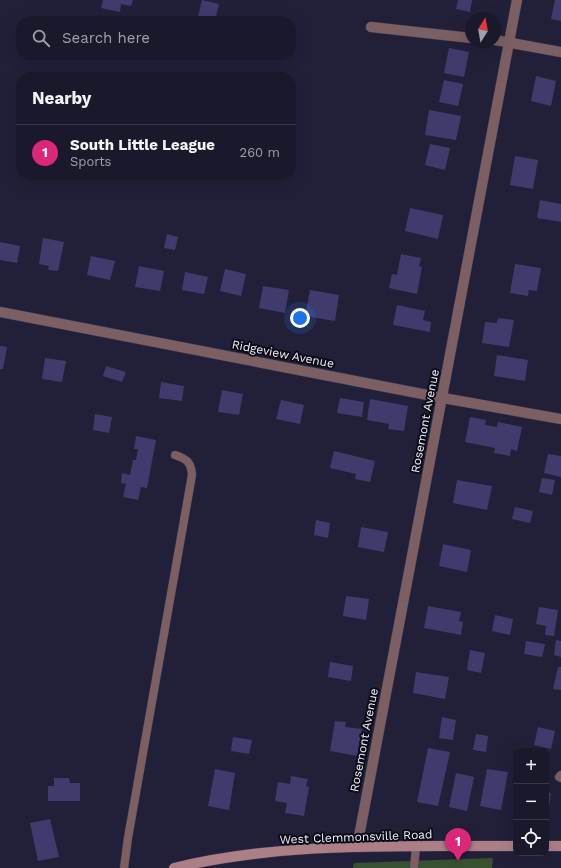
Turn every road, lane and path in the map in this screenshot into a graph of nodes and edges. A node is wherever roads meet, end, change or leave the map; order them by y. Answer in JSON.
{"nodes":[{"id":1,"x":517,"y":0,"type":"edge"},
{"id":2,"x":371,"y":27,"type":"dead end"},
{"id":3,"x":465,"y":37,"type":"edge"},
{"id":4,"x":501,"y":40,"type":"edge"},
{"id":5,"x":509,"y":41,"type":"junction"},
{"id":6,"x":561,"y":52,"type":"edge"},
{"id":7,"x":0,"y":312,"type":"edge"},
{"id":8,"x":443,"y":398,"type":"junction"},
{"id":9,"x":561,"y":419,"type":"edge"},
{"id":10,"x":175,"y":455,"type":"dead end"},
{"id":11,"x":561,"y":775,"type":"edge"},
{"id":12,"x":561,"y":778,"type":"edge"},
{"id":13,"x":513,"y":846,"type":"edge"},
{"id":14,"x":549,"y":846,"type":"edge"},
{"id":15,"x":561,"y":846,"type":"edge"},
{"id":16,"x":357,"y":847,"type":"junction"},
{"id":17,"x":416,"y":847,"type":"junction"},
{"id":18,"x":124,"y":868,"type":"edge"},
{"id":19,"x":174,"y":868,"type":"edge"},
{"id":20,"x":414,"y":868,"type":"edge"}],
"edges":[{"from":1,"to":5,"type":"street","name":"Rosemont Avenue"},
{"from":2,"to":3,"type":"street"},
{"from":4,"to":5,"type":"street"},
{"from":5,"to":6,"type":"street"},
{"from":5,"to":8,"type":"street","name":"Rosemont Avenue"},
{"from":7,"to":8,"type":"street","name":"Ridgeview Avenue"},
{"from":8,"to":9,"type":"street","name":"Ridgeview Avenue"},
{"from":8,"to":16,"type":"street","name":"Rosemont Avenue"},
{"from":10,"to":18,"type":"lane"},
{"from":11,"to":12,"type":"lane"},
{"from":13,"to":17,"type":"main road","name":"West Clemmonsville Road"},
{"from":14,"to":15,"type":"main road"},
{"from":16,"to":17,"type":"main road","name":"West Clemmonsville Road"},
{"from":16,"to":19,"type":"main road","name":"West Clemmonsville Road"},
{"from":17,"to":20,"type":"lane"}]}
